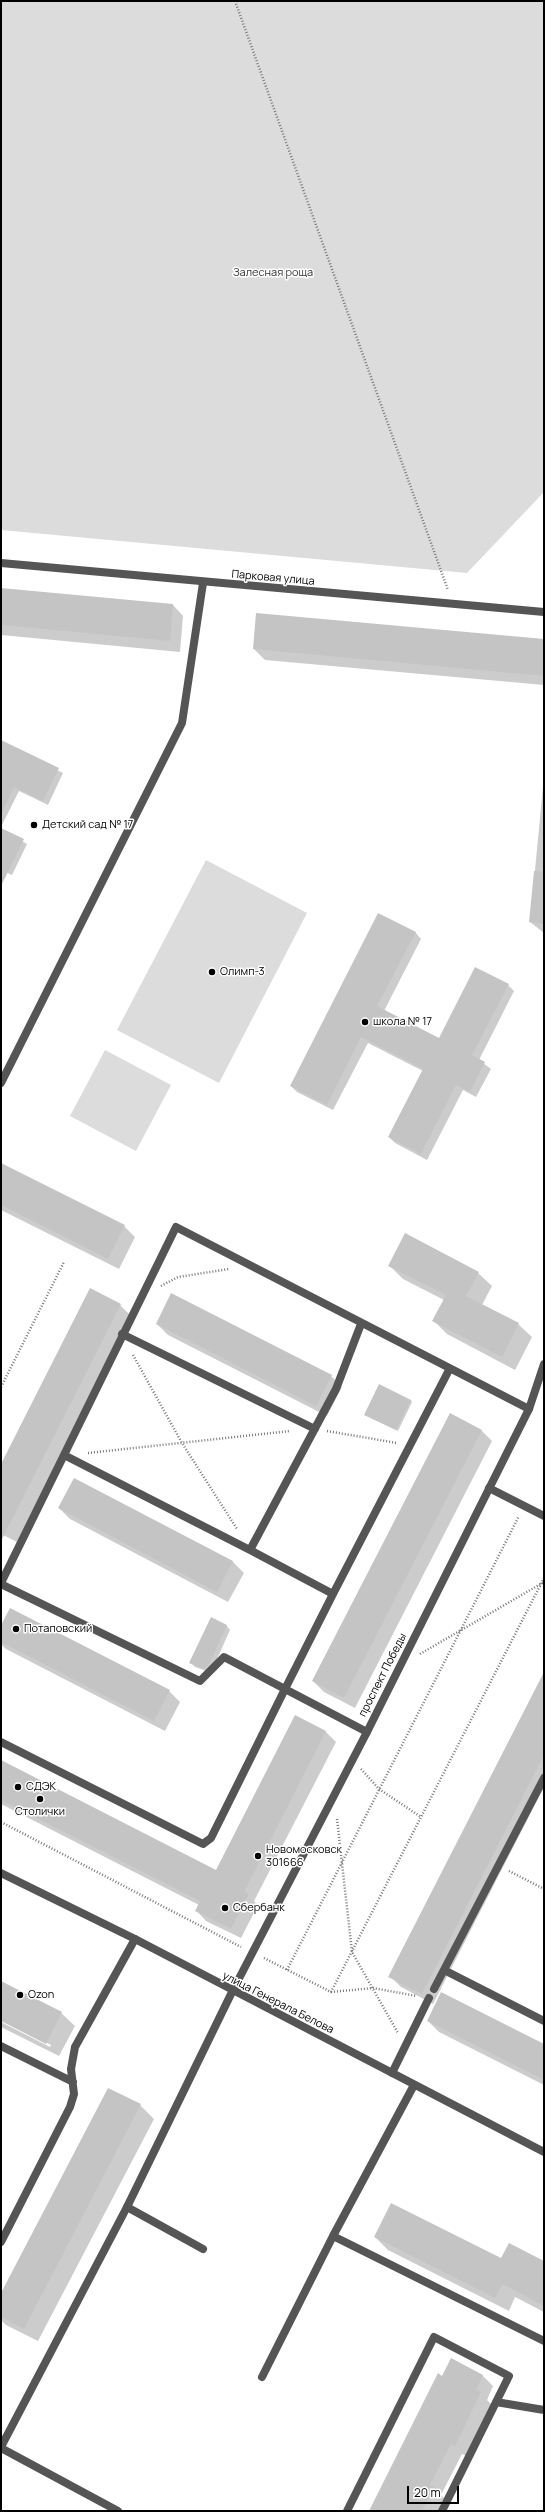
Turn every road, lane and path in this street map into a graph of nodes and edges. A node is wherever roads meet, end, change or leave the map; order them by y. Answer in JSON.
{"nodes":[{"id":1,"x":235,"y":1,"type":"edge"},
{"id":2,"x":1,"y":562,"type":"edge"},
{"id":3,"x":203,"y":583,"type":"junction"},
{"id":4,"x":452,"y":604,"type":"junction"},
{"id":5,"x":544,"y":612,"type":"edge"},
{"id":6,"x":1,"y":1083,"type":"edge"},
{"id":7,"x":64,"y":1262,"type":"dead end"},
{"id":8,"x":250,"y":1266,"type":"junction"},
{"id":9,"x":140,"y":1297,"type":"junction"},
{"id":10,"x":361,"y":1324,"type":"junction"},
{"id":11,"x":122,"y":1334,"type":"junction"},
{"id":12,"x":544,"y":1364,"type":"edge"},
{"id":13,"x":449,"y":1370,"type":"junction"},
{"id":14,"x":1,"y":1387,"type":"edge"},
{"id":15,"x":529,"y":1409,"type":"junction"},
{"id":16,"x":315,"y":1429,"type":"junction"},
{"id":17,"x":292,"y":1431,"type":"dead end"},
{"id":18,"x":182,"y":1443,"type":"junction"},
{"id":19,"x":410,"y":1446,"type":"junction"},
{"id":20,"x":64,"y":1455,"type":"junction"},
{"id":21,"x":489,"y":1488,"type":"junction"},
{"id":22,"x":524,"y":1506,"type":"junction"},
{"id":23,"x":544,"y":1516,"type":"edge"},
{"id":24,"x":238,"y":1530,"type":"dead end"},
{"id":25,"x":250,"y":1550,"type":"junction"},
{"id":26,"x":544,"y":1582,"type":"edge"},
{"id":27,"x":1,"y":1584,"type":"edge"},
{"id":28,"x":333,"y":1594,"type":"junction"},
{"id":29,"x":461,"y":1630,"type":"junction"},
{"id":30,"x":401,"y":1665,"type":"junction"},
{"id":31,"x":285,"y":1689,"type":"junction"},
{"id":32,"x":367,"y":1732,"type":"junction"},
{"id":33,"x":1,"y":1742,"type":"edge"},
{"id":34,"x":353,"y":1760,"type":"junction"},
{"id":35,"x":544,"y":1778,"type":"edge"},
{"id":36,"x":379,"y":1789,"type":"junction"},
{"id":37,"x":334,"y":1796,"type":"junction"},
{"id":38,"x":421,"y":1817,"type":"dead end"},
{"id":39,"x":342,"y":1860,"type":"junction"},
{"id":40,"x":498,"y":1866,"type":"junction"},
{"id":41,"x":1,"y":1873,"type":"edge"},
{"id":42,"x":544,"y":1889,"type":"edge"},
{"id":43,"x":135,"y":1939,"type":"junction"},
{"id":44,"x":287,"y":1970,"type":"dead end"},
{"id":45,"x":444,"y":1970,"type":"junction"},
{"id":46,"x":373,"y":1988,"type":"junction"},
{"id":47,"x":434,"y":1989,"type":"dead end"},
{"id":48,"x":232,"y":1992,"type":"junction"},
{"id":49,"x":331,"y":1992,"type":"dead end"},
{"id":50,"x":430,"y":1998,"type":"joint"},
{"id":51,"x":544,"y":2021,"type":"edge"},
{"id":52,"x":1,"y":2046,"type":"edge"},
{"id":53,"x":405,"y":2046,"type":"junction"},
{"id":54,"x":392,"y":2074,"type":"junction"},
{"id":55,"x":73,"y":2082,"type":"junction"},
{"id":56,"x":414,"y":2085,"type":"junction"},
{"id":57,"x":544,"y":2152,"type":"edge"},
{"id":58,"x":127,"y":2208,"type":"junction"},
{"id":59,"x":333,"y":2236,"type":"junction"},
{"id":60,"x":1,"y":2242,"type":"edge"},
{"id":61,"x":203,"y":2249,"type":"dead end"},
{"id":62,"x":544,"y":2341,"type":"edge"},
{"id":63,"x":262,"y":2377,"type":"dead end"},
{"id":64,"x":496,"y":2402,"type":"junction"},
{"id":65,"x":544,"y":2410,"type":"edge"},
{"id":66,"x":1,"y":2448,"type":"edge"},
{"id":67,"x":118,"y":2511,"type":"edge"},
{"id":68,"x":347,"y":2511,"type":"edge"},
{"id":69,"x":442,"y":2511,"type":"edge"}],
"edges":[{"from":1,"to":4,"type":"path"},
{"from":2,"to":3,"type":"street","name":"Парковая улица"},
{"from":3,"to":4,"type":"street","name":"Парковая улица"},
{"from":3,"to":6,"type":"street"},
{"from":4,"to":5,"type":"street","name":"Парковая улица"},
{"from":7,"to":14,"type":"path"},
{"from":8,"to":9,"type":"path"},
{"from":8,"to":9,"type":"street"},
{"from":8,"to":10,"type":"street"},
{"from":9,"to":11,"type":"street"},
{"from":10,"to":13,"type":"street"},
{"from":10,"to":16,"type":"street"},
{"from":11,"to":16,"type":"street"},
{"from":11,"to":18,"type":"path"},
{"from":11,"to":20,"type":"street"},
{"from":12,"to":15,"type":"street","name":"проспект Победы"},
{"from":13,"to":15,"type":"street"},
{"from":13,"to":19,"type":"street"},
{"from":15,"to":21,"type":"street","name":"проспект Победы"},
{"from":16,"to":19,"type":"path"},
{"from":16,"to":25,"type":"street"},
{"from":17,"to":18,"type":"path"},
{"from":18,"to":20,"type":"path"},
{"from":18,"to":24,"type":"path"},
{"from":19,"to":28,"type":"street"},
{"from":20,"to":25,"type":"street"},
{"from":20,"to":27,"type":"street"},
{"from":21,"to":22,"type":"street"},
{"from":21,"to":30,"type":"street","name":"проспект Победы"},
{"from":22,"to":23,"type":"street"},
{"from":22,"to":29,"type":"path"},
{"from":25,"to":28,"type":"street"},
{"from":26,"to":29,"type":"path"},
{"from":27,"to":31,"type":"street"},
{"from":28,"to":31,"type":"street"},
{"from":29,"to":30,"type":"path"},
{"from":29,"to":36,"type":"path"},
{"from":30,"to":32,"type":"street","name":"проспект Победы"},
{"from":31,"to":32,"type":"street"},
{"from":31,"to":33,"type":"street"},
{"from":32,"to":34,"type":"street","name":"проспект Победы"},
{"from":34,"to":36,"type":"path"},
{"from":34,"to":37,"type":"street","name":"проспект Победы"},
{"from":35,"to":40,"type":"street"},
{"from":36,"to":38,"type":"path"},
{"from":36,"to":39,"type":"path"},
{"from":37,"to":39,"type":"path"},
{"from":37,"to":48,"type":"street","name":"проспект Победы"},
{"from":39,"to":44,"type":"path"},
{"from":39,"to":46,"type":"path"},
{"from":40,"to":42,"type":"path"},
{"from":40,"to":45,"type":"street"},
{"from":41,"to":43,"type":"street","name":"улица Генерала Белова"},
{"from":43,"to":48,"type":"street","name":"улица Генерала Белова"},
{"from":43,"to":55,"type":"street"},
{"from":45,"to":47,"type":"street"},
{"from":45,"to":51,"type":"street"},
{"from":46,"to":49,"type":"path"},
{"from":46,"to":50,"type":"path"},
{"from":46,"to":53,"type":"path"},
{"from":48,"to":54,"type":"street","name":"улица Генерала Белова"},
{"from":48,"to":58,"type":"street","name":"проспект Победы"},
{"from":50,"to":53,"type":"street"},
{"from":52,"to":55,"type":"street"},
{"from":53,"to":54,"type":"street"},
{"from":54,"to":56,"type":"street","name":"улица Генерала Белова"},
{"from":55,"to":60,"type":"street"},
{"from":56,"to":57,"type":"street","name":"улица Генерала Белова"},
{"from":56,"to":59,"type":"street"},
{"from":58,"to":61,"type":"street"},
{"from":58,"to":66,"type":"street","name":"проспект Победы"},
{"from":59,"to":62,"type":"street"},
{"from":59,"to":63,"type":"street"},
{"from":64,"to":65,"type":"street"},
{"from":64,"to":68,"type":"street"},
{"from":64,"to":69,"type":"street"},
{"from":66,"to":67,"type":"street"}]}
